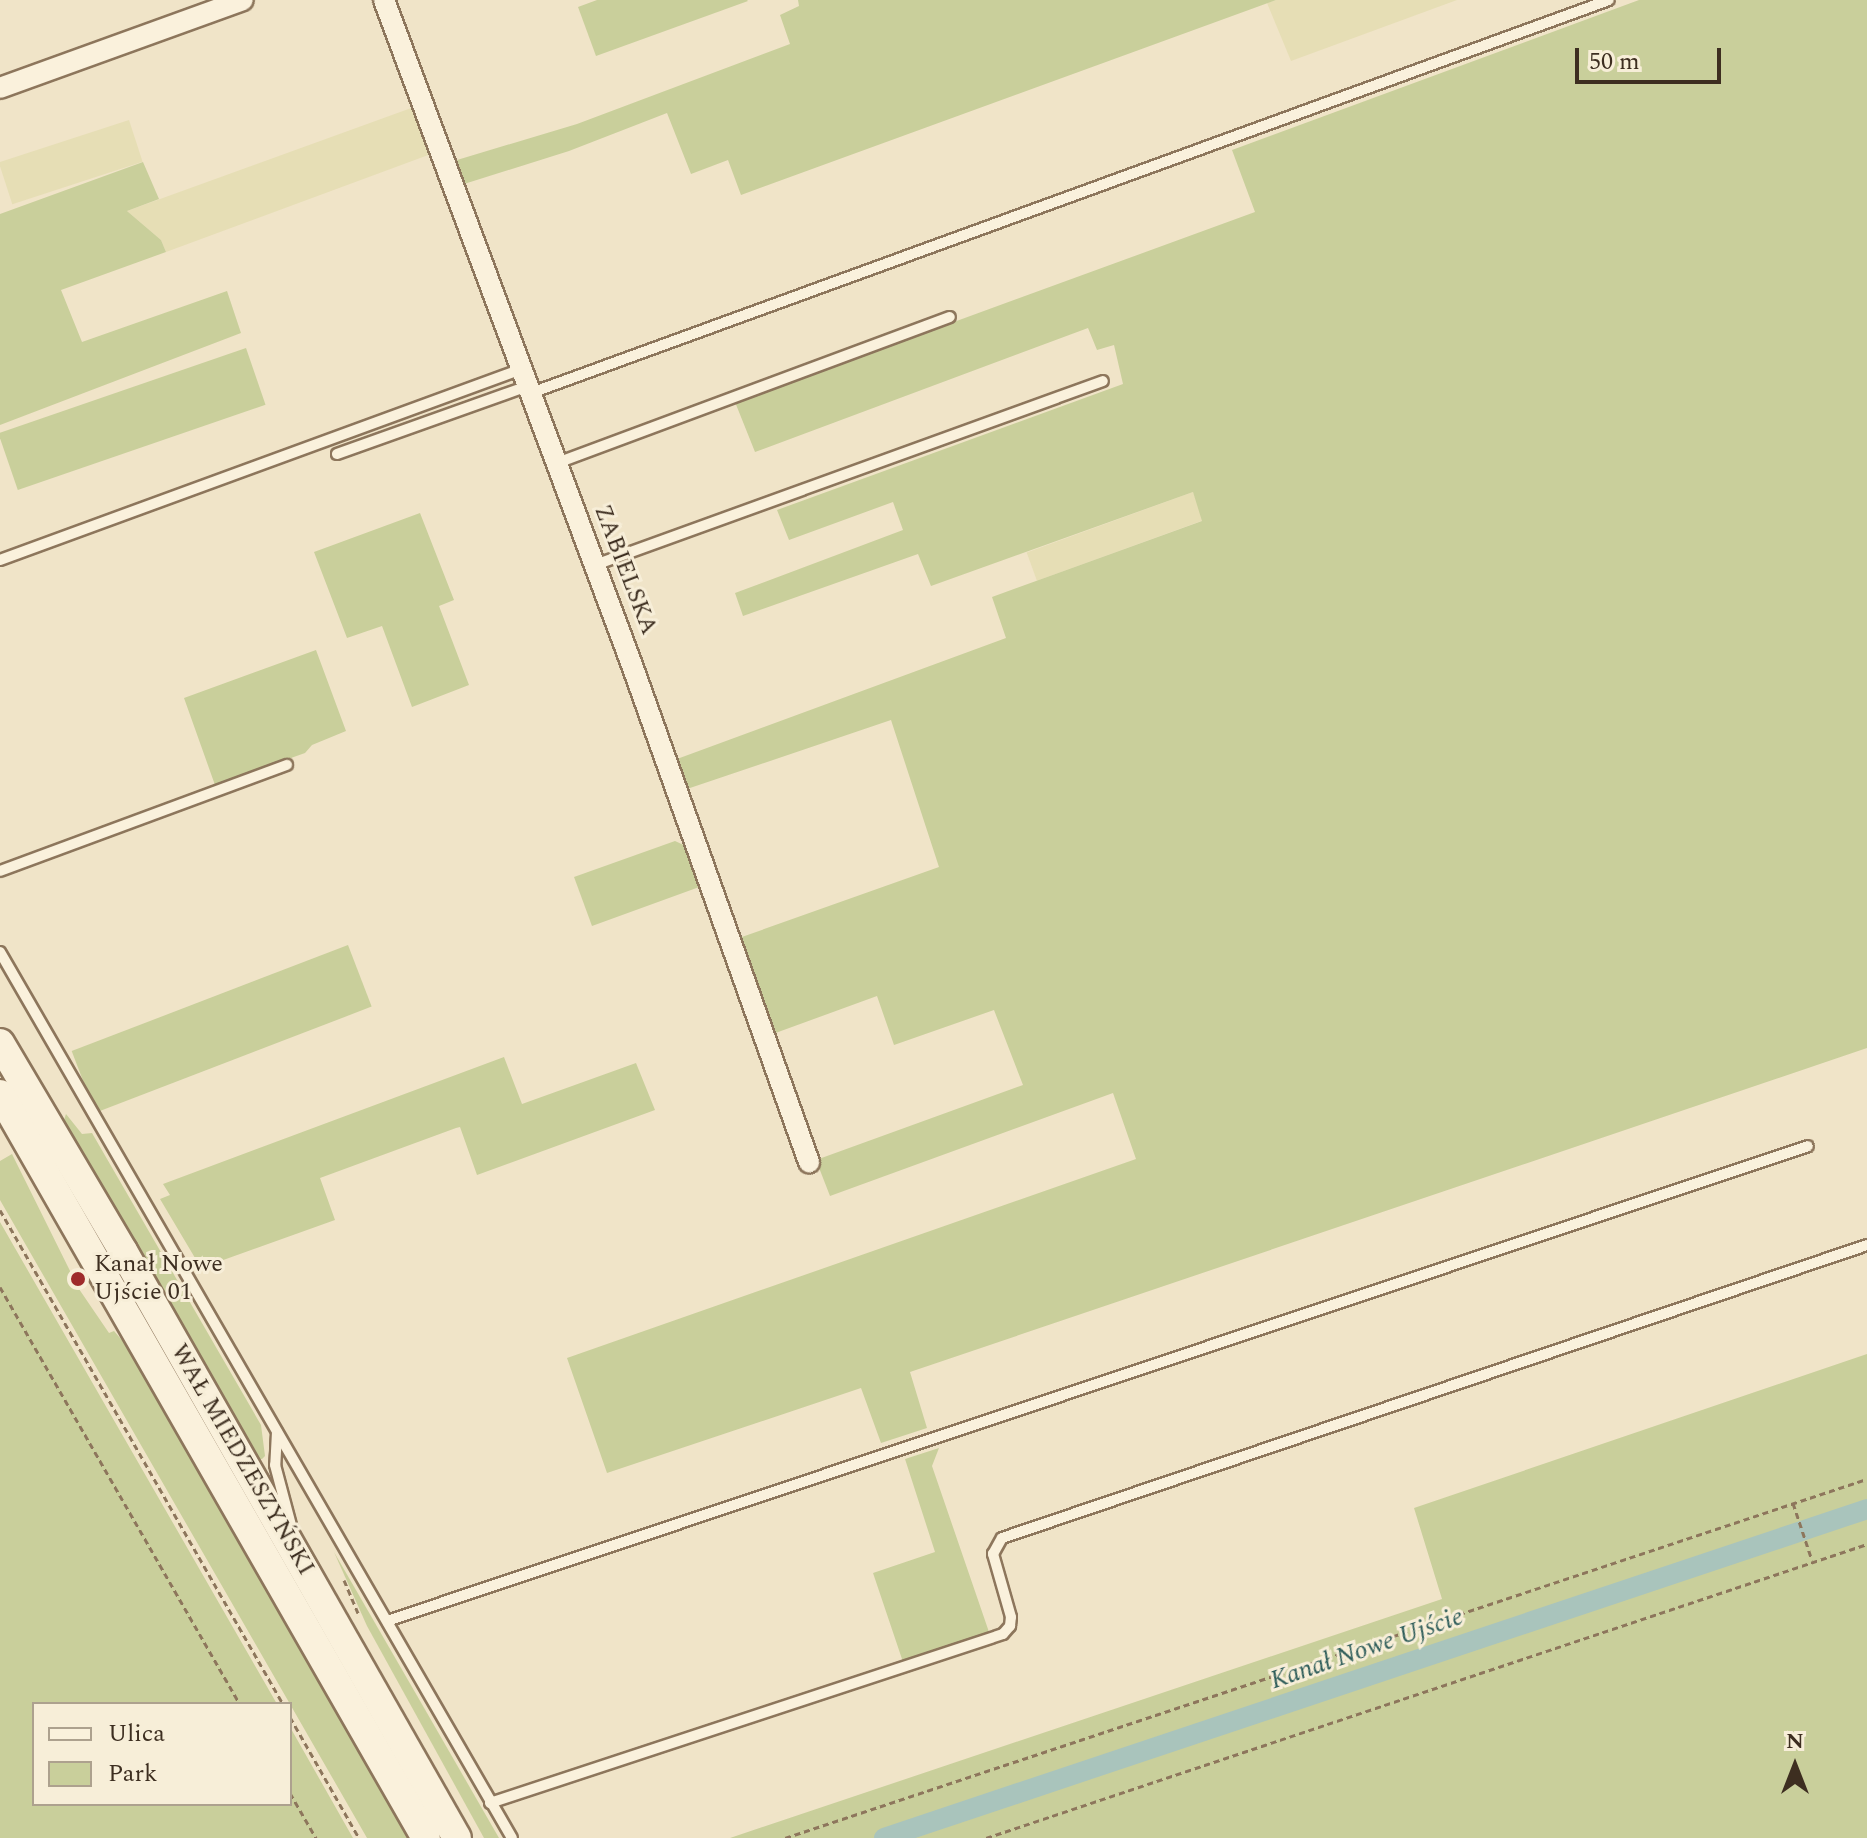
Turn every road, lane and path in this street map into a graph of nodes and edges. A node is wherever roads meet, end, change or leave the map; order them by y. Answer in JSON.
{"nodes":[{"id":1,"x":243,"y":0,"type":"edge"},
{"id":2,"x":384,"y":0,"type":"edge"},
{"id":3,"x":1609,"y":0,"type":"edge"},
{"id":4,"x":0,"y":88,"type":"edge"},
{"id":5,"x":950,"y":317,"type":"dead end"},
{"id":6,"x":1103,"y":381,"type":"dead end"},
{"id":7,"x":527,"y":383,"type":"junction"},
{"id":8,"x":337,"y":454,"type":"dead end"},
{"id":9,"x":557,"y":463,"type":"junction"},
{"id":10,"x":0,"y":560,"type":"edge"},
{"id":11,"x":595,"y":565,"type":"junction"},
{"id":12,"x":287,"y":765,"type":"dead end"},
{"id":13,"x":0,"y":871,"type":"edge"},
{"id":14,"x":0,"y":952,"type":"edge"},
{"id":15,"x":0,"y":1043,"type":"edge"},
{"id":16,"x":0,"y":1094,"type":"edge"},
{"id":17,"x":1808,"y":1146,"type":"dead end"},
{"id":18,"x":809,"y":1162,"type":"dead end"},
{"id":19,"x":0,"y":1210,"type":"edge"},
{"id":20,"x":1867,"y":1245,"type":"edge"},
{"id":21,"x":0,"y":1287,"type":"edge"},
{"id":22,"x":277,"y":1432,"type":"junction"},
{"id":23,"x":1867,"y":1479,"type":"edge"},
{"id":24,"x":1793,"y":1503,"type":"junction"},
{"id":25,"x":1867,"y":1544,"type":"edge"},
{"id":26,"x":296,"y":1555,"type":"junction"},
{"id":27,"x":1813,"y":1562,"type":"junction"},
{"id":28,"x":387,"y":1621,"type":"junction"},
{"id":29,"x":239,"y":1702,"type":"edge"},
{"id":30,"x":282,"y":1702,"type":"edge"},
{"id":31,"x":292,"y":1721,"type":"edge"},
{"id":32,"x":292,"y":1796,"type":"edge"},
{"id":33,"x":490,"y":1803,"type":"junction"},
{"id":34,"x":316,"y":1838,"type":"edge"},
{"id":35,"x":359,"y":1838,"type":"edge"},
{"id":36,"x":426,"y":1838,"type":"edge"},
{"id":37,"x":457,"y":1838,"type":"edge"},
{"id":38,"x":512,"y":1838,"type":"edge"},
{"id":39,"x":785,"y":1838,"type":"edge"},
{"id":40,"x":986,"y":1838,"type":"edge"}],
"edges":[{"from":1,"to":4,"type":"street"},
{"from":2,"to":7,"type":"street","name":"ZABIELSKA"},
{"from":3,"to":7,"type":"lane"},
{"from":5,"to":9,"type":"lane"},
{"from":6,"to":11,"type":"lane"},
{"from":7,"to":8,"type":"lane"},
{"from":7,"to":9,"type":"street","name":"ZABIELSKA"},
{"from":7,"to":10,"type":"lane"},
{"from":9,"to":11,"type":"street","name":"ZABIELSKA"},
{"from":11,"to":18,"type":"street","name":"ZABIELSKA"},
{"from":12,"to":13,"type":"lane"},
{"from":14,"to":22,"type":"lane"},
{"from":15,"to":26,"type":"main road","name":"WAŁ MIEDZESZYŃSKI"},
{"from":16,"to":36,"type":"main road","name":"WAŁ MIEDZESZYŃSKI"},
{"from":17,"to":28,"type":"lane"},
{"from":19,"to":30,"type":"path"},
{"from":20,"to":33,"type":"lane"},
{"from":21,"to":29,"type":"path"},
{"from":22,"to":26,"type":"lane"},
{"from":22,"to":28,"type":"lane"},
{"from":23,"to":24,"type":"path"},
{"from":24,"to":27,"type":"path"},
{"from":24,"to":39,"type":"path"},
{"from":25,"to":27,"type":"path"},
{"from":26,"to":37,"type":"main road","name":"WAŁ MIEDZESZYŃSKI"},
{"from":27,"to":40,"type":"path"},
{"from":28,"to":33,"type":"lane"},
{"from":31,"to":35,"type":"path"},
{"from":32,"to":34,"type":"path"},
{"from":33,"to":38,"type":"lane"}]}
